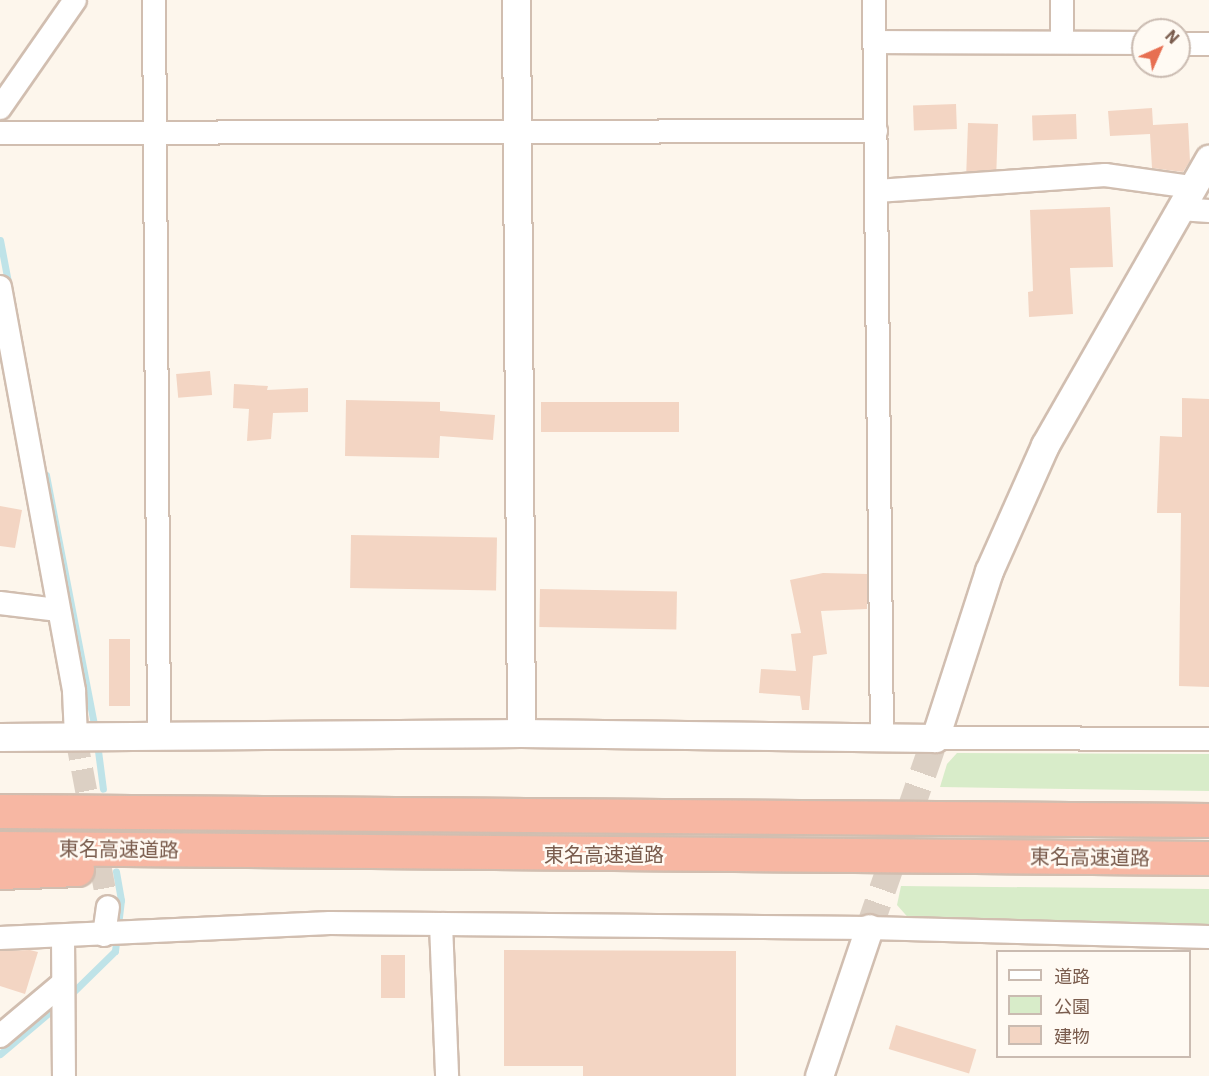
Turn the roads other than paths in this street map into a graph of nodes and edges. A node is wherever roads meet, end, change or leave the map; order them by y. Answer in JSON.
{"nodes":[{"id":1,"x":75,"y":0,"type":"edge"},
{"id":2,"x":154,"y":0,"type":"edge"},
{"id":3,"x":516,"y":0,"type":"edge"},
{"id":4,"x":874,"y":0,"type":"edge"},
{"id":5,"x":1062,"y":0,"type":"edge"},
{"id":6,"x":874,"y":42,"type":"junction"},
{"id":7,"x":1062,"y":42,"type":"junction"},
{"id":8,"x":1131,"y":44,"type":"edge"},
{"id":9,"x":1191,"y":44,"type":"edge"},
{"id":10,"x":1209,"y":44,"type":"edge"},
{"id":11,"x":0,"y":108,"type":"edge"},
{"id":12,"x":518,"y":129,"type":"junction"},
{"id":13,"x":876,"y":131,"type":"junction"},
{"id":14,"x":7,"y":133,"type":"edge"},
{"id":15,"x":154,"y":133,"type":"junction"},
{"id":16,"x":1209,"y":159,"type":"edge"},
{"id":17,"x":877,"y":190,"type":"junction"},
{"id":18,"x":1186,"y":198,"type":"junction"},
{"id":19,"x":1209,"y":211,"type":"edge"},
{"id":20,"x":0,"y":287,"type":"edge"},
{"id":21,"x":0,"y":603,"type":"edge"},
{"id":22,"x":57,"y":610,"type":"junction"},
{"id":23,"x":521,"y":733,"type":"junction"},
{"id":24,"x":882,"y":736,"type":"junction"},
{"id":25,"x":0,"y":737,"type":"edge"},
{"id":26,"x":79,"y":737,"type":"junction"},
{"id":27,"x":159,"y":737,"type":"junction"},
{"id":28,"x":935,"y":738,"type":"junction"},
{"id":29,"x":1209,"y":739,"type":"edge"},
{"id":30,"x":0,"y":811,"type":"edge"},
{"id":31,"x":1209,"y":820,"type":"edge"},
{"id":32,"x":0,"y":848,"type":"edge"},
{"id":33,"x":433,"y":853,"type":"junction"},
{"id":34,"x":1209,"y":858,"type":"edge"},
{"id":35,"x":0,"y":872,"type":"edge"},
{"id":36,"x":108,"y":907,"type":"tunnel mouth"},
{"id":37,"x":441,"y":924,"type":"junction"},
{"id":38,"x":868,"y":928,"type":"junction"},
{"id":39,"x":105,"y":935,"type":"junction"},
{"id":40,"x":63,"y":937,"type":"junction"},
{"id":41,"x":1209,"y":937,"type":"edge"},
{"id":42,"x":0,"y":938,"type":"edge"},
{"id":43,"x":63,"y":984,"type":"junction"},
{"id":44,"x":0,"y":1036,"type":"edge"},
{"id":45,"x":64,"y":1076,"type":"edge"},
{"id":46,"x":447,"y":1076,"type":"edge"},
{"id":47,"x":819,"y":1076,"type":"edge"}],
"edges":[{"from":1,"to":11,"type":"street"},
{"from":2,"to":15,"type":"street"},
{"from":3,"to":12,"type":"street"},
{"from":4,"to":6,"type":"street"},
{"from":5,"to":7,"type":"street"},
{"from":6,"to":7,"type":"street"},
{"from":6,"to":13,"type":"street"},
{"from":7,"to":8,"type":"street"},
{"from":9,"to":10,"type":"street"},
{"from":12,"to":13,"type":"street"},
{"from":12,"to":15,"type":"street"},
{"from":12,"to":23,"type":"street"},
{"from":13,"to":17,"type":"street"},
{"from":14,"to":15,"type":"street"},
{"from":15,"to":27,"type":"street"},
{"from":16,"to":18,"type":"street"},
{"from":17,"to":18,"type":"street"},
{"from":17,"to":24,"type":"street"},
{"from":18,"to":19,"type":"street"},
{"from":18,"to":28,"type":"street"},
{"from":20,"to":22,"type":"street"},
{"from":21,"to":22,"type":"street"},
{"from":22,"to":26,"type":"street"},
{"from":23,"to":24,"type":"street"},
{"from":23,"to":27,"type":"street"},
{"from":24,"to":28,"type":"street"},
{"from":25,"to":26,"type":"street"},
{"from":26,"to":27,"type":"street"},
{"from":28,"to":29,"type":"street"},
{"from":30,"to":31,"type":"highway","name":"東名高速道路"},
{"from":32,"to":33,"type":"highway","name":"東名高速道路"},
{"from":33,"to":34,"type":"highway","name":"東名高速道路"},
{"from":33,"to":35,"type":"highway"},
{"from":36,"to":39,"type":"street"},
{"from":37,"to":38,"type":"street"},
{"from":37,"to":39,"type":"street"},
{"from":37,"to":46,"type":"street"},
{"from":38,"to":41,"type":"street"},
{"from":38,"to":47,"type":"street"},
{"from":39,"to":40,"type":"street"},
{"from":40,"to":42,"type":"street"},
{"from":40,"to":43,"type":"street"},
{"from":43,"to":44,"type":"street"},
{"from":43,"to":45,"type":"street"}]}
